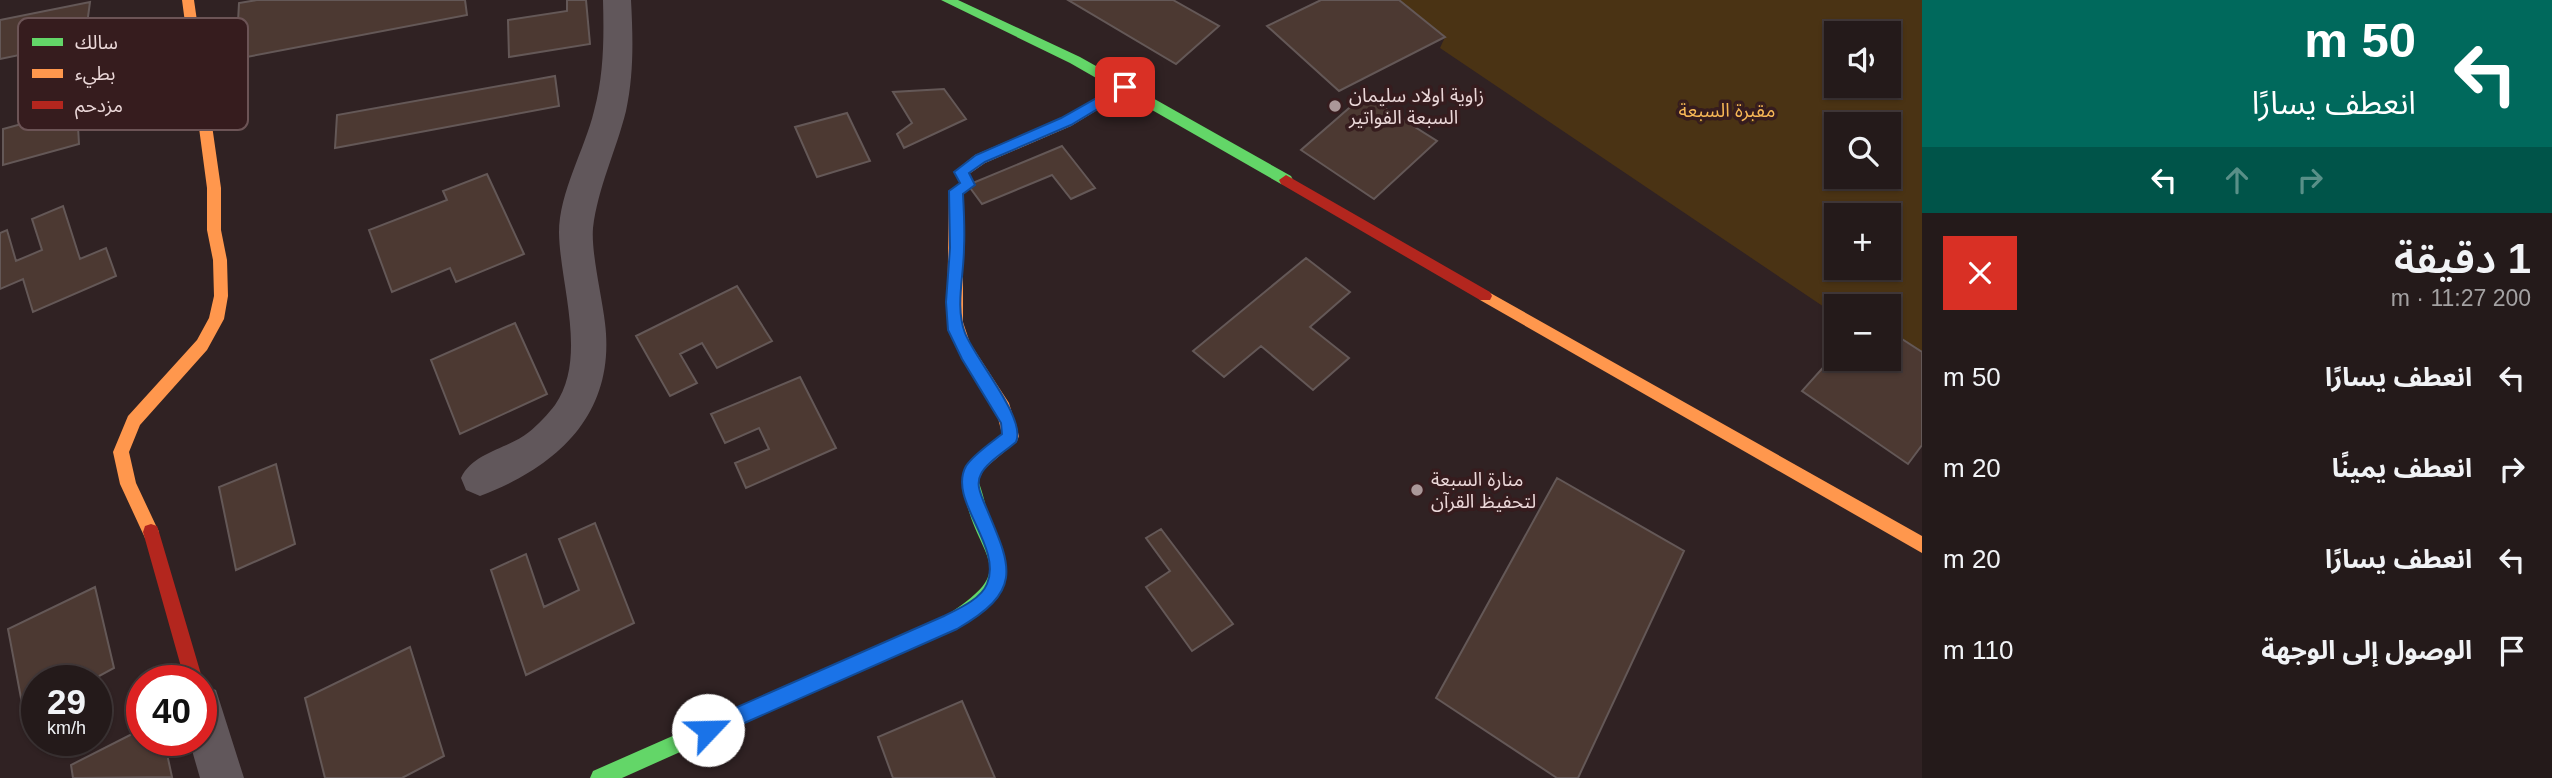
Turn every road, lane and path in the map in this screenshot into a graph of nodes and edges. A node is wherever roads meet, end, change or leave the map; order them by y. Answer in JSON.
{"nodes":[{"id":1,"x":188,"y":0,"type":"edge"},
{"id":2,"x":617,"y":0,"type":"edge"},
{"id":3,"x":947,"y":0,"type":"edge"},
{"id":4,"x":190,"y":18,"type":"edge"},
{"id":5,"x":1125,"y":87,"type":"junction"},
{"id":6,"x":206,"y":130,"type":"edge"},
{"id":7,"x":480,"y":478,"type":"dead end"},
{"id":8,"x":1922,"y":545,"type":"edge"},
{"id":9,"x":189,"y":665,"type":"edge"},
{"id":10,"x":216,"y":756,"type":"edge"},
{"id":11,"x":222,"y":778,"type":"edge"},
{"id":12,"x":600,"y":778,"type":"edge"}],
"edges":[{"from":1,"to":4,"type":"street"},
{"from":2,"to":7,"type":"street"},
{"from":3,"to":5,"type":"street"},
{"from":5,"to":8,"type":"street"},
{"from":5,"to":12,"type":"street"},
{"from":6,"to":9,"type":"street"},
{"from":10,"to":11,"type":"street"}]}
